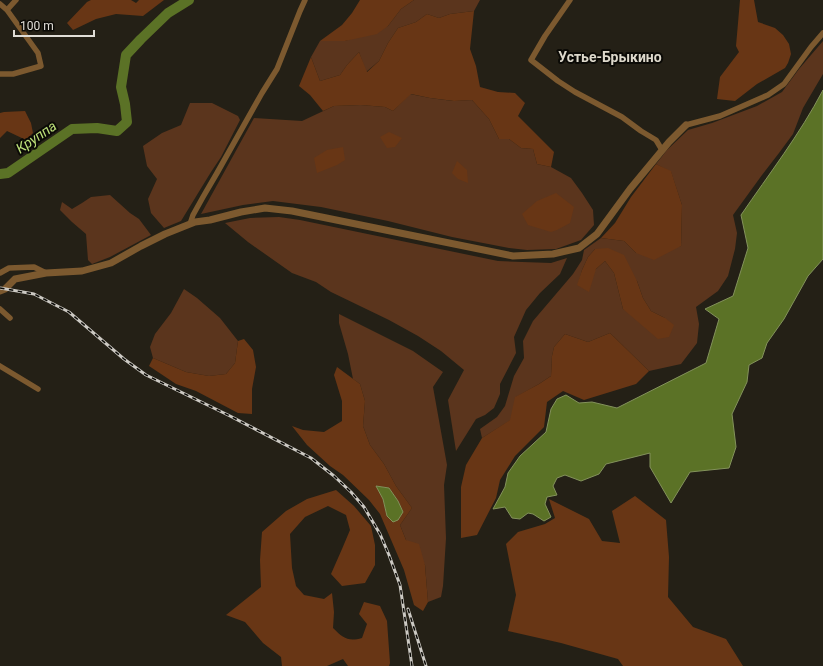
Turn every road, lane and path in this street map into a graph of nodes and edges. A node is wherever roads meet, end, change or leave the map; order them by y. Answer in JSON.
{"nodes":[{"id":1,"x":16,"y":0,"type":"edge"},
{"id":2,"x":305,"y":0,"type":"edge"},
{"id":3,"x":570,"y":0,"type":"edge"},
{"id":4,"x":0,"y":4,"type":"edge"},
{"id":5,"x":6,"y":10,"type":"junction"},
{"id":6,"x":823,"y":33,"type":"edge"},
{"id":7,"x":0,"y":74,"type":"edge"},
{"id":8,"x":686,"y":125,"type":"joint"},
{"id":9,"x":662,"y":150,"type":"junction"},
{"id":10,"x":190,"y":224,"type":"junction"},
{"id":11,"x":0,"y":273,"type":"edge"},
{"id":12,"x":46,"y":273,"type":"junction"},
{"id":13,"x":0,"y":291,"type":"edge"},
{"id":14,"x":0,"y":309,"type":"edge"},
{"id":15,"x":10,"y":318,"type":"dead end"},
{"id":16,"x":0,"y":366,"type":"edge"},
{"id":17,"x":38,"y":389,"type":"dead end"}],
"edges":[{"from":1,"to":5,"type":"street"},
{"from":2,"to":10,"type":"street"},
{"from":3,"to":9,"type":"street"},
{"from":4,"to":5,"type":"street"},
{"from":5,"to":7,"type":"street"},
{"from":6,"to":8,"type":"street"},
{"from":8,"to":9,"type":"street"},
{"from":9,"to":10,"type":"street"},
{"from":10,"to":12,"type":"street"},
{"from":11,"to":12,"type":"street"},
{"from":12,"to":13,"type":"street"},
{"from":14,"to":15,"type":"street"},
{"from":16,"to":17,"type":"street"}]}
